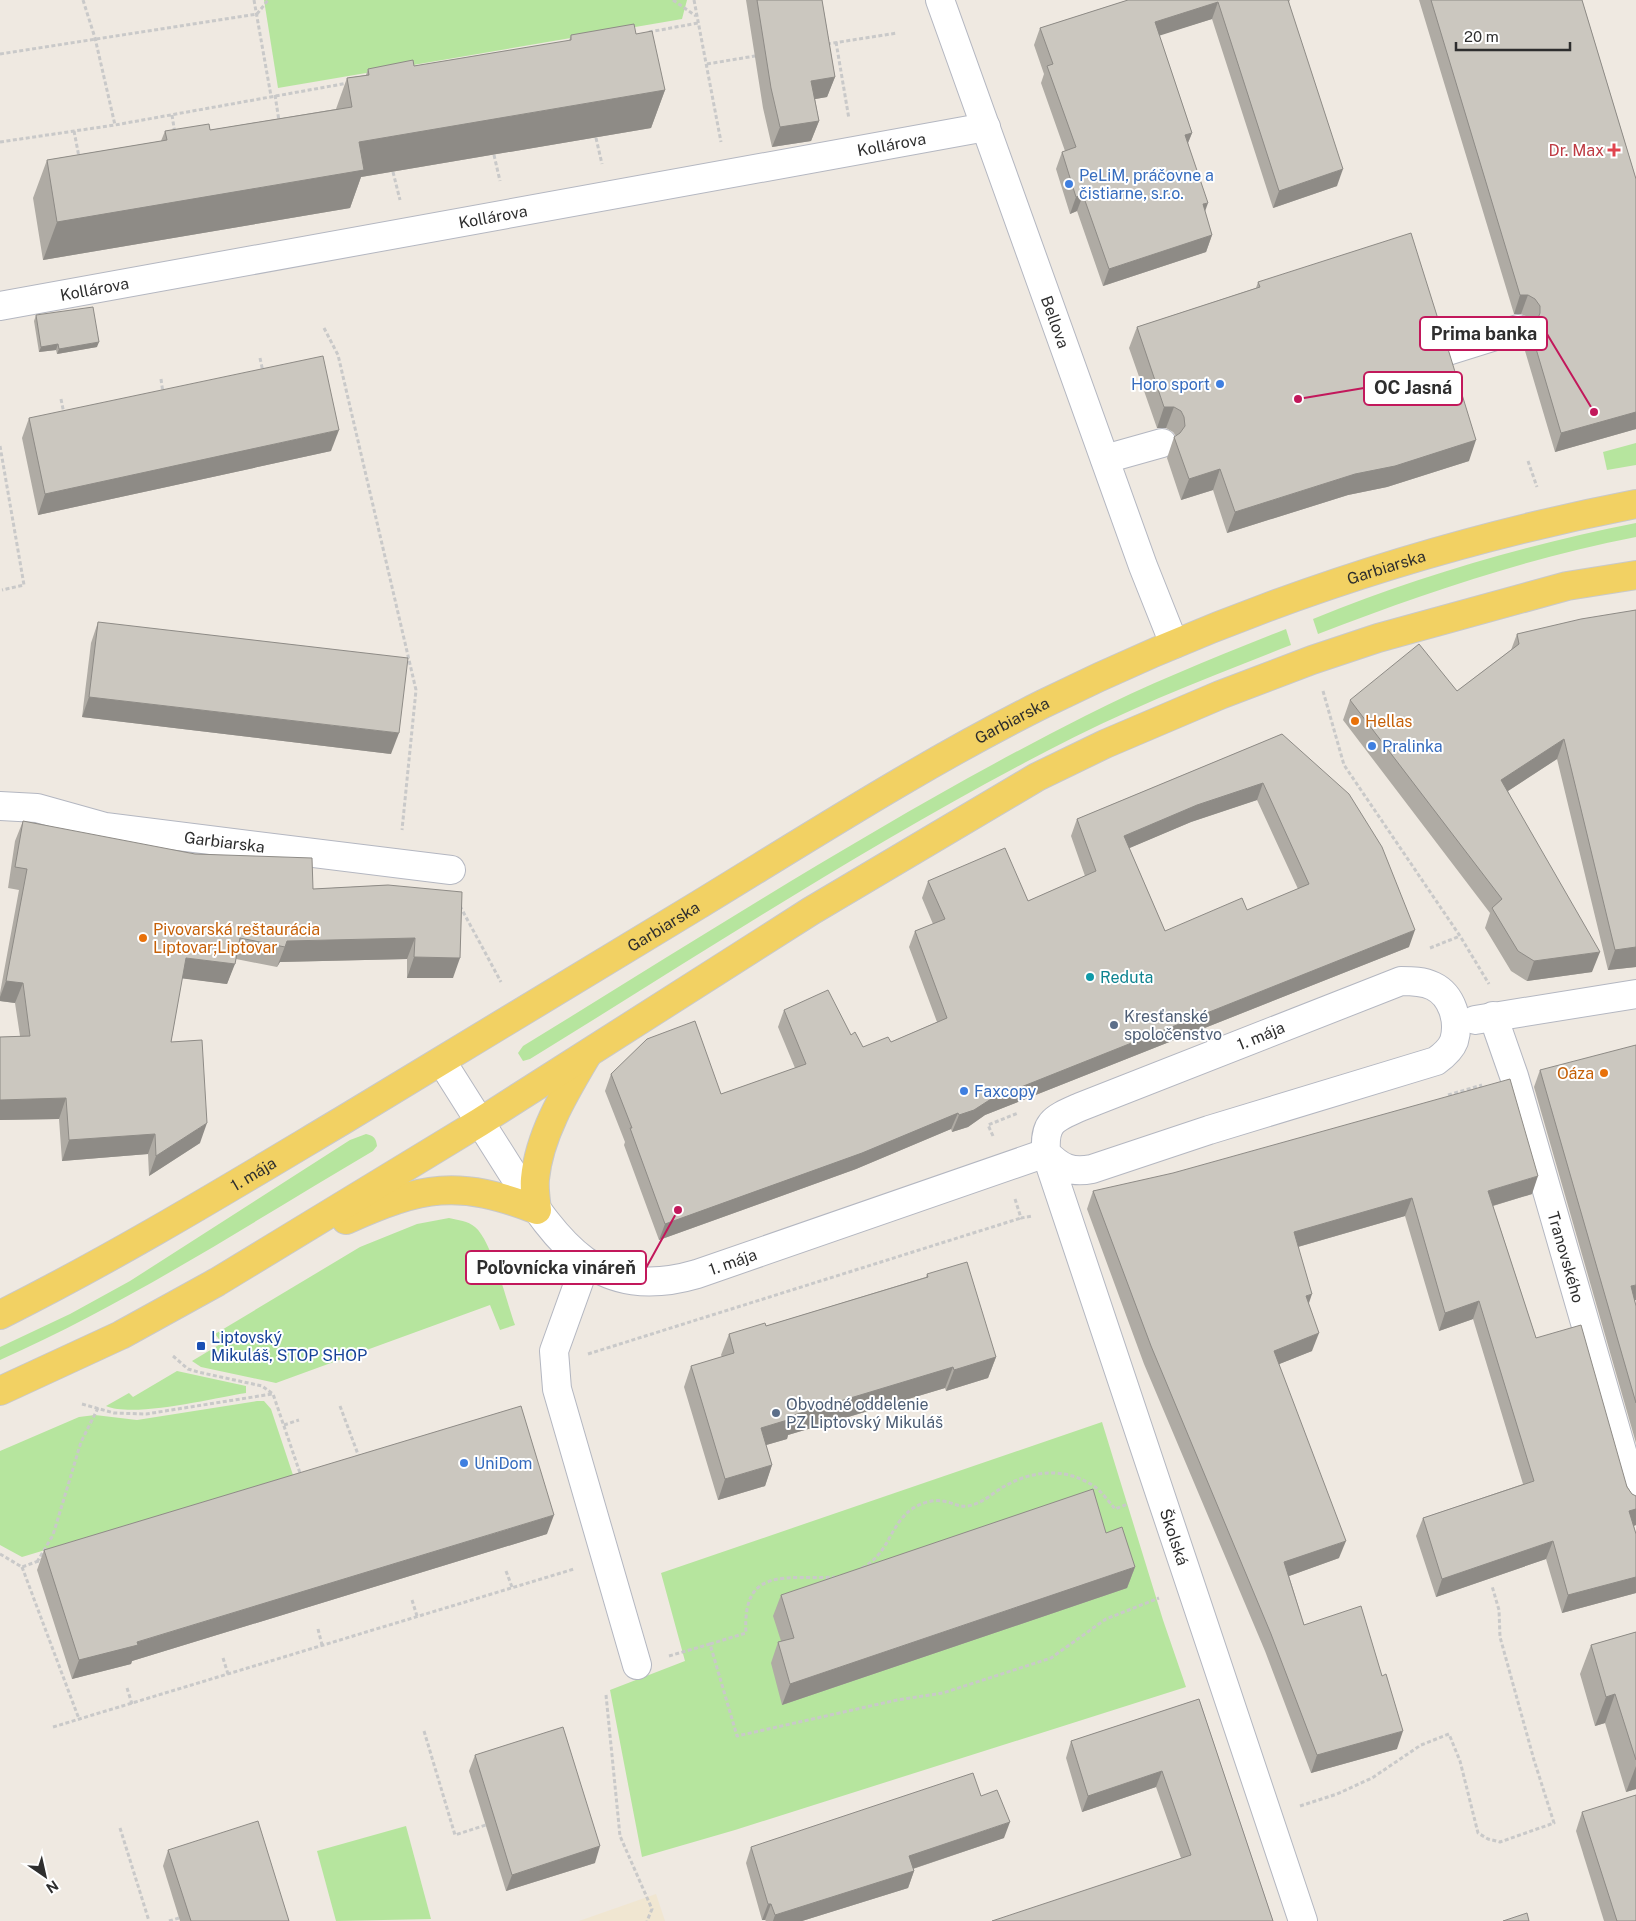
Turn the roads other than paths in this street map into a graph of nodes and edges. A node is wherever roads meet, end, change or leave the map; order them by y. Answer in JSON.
{"nodes":[{"id":1,"x":940,"y":0,"type":"edge"},
{"id":2,"x":986,"y":127,"type":"junction"},
{"id":3,"x":0,"y":306,"type":"edge"},
{"id":4,"x":1518,"y":329,"type":"dead end"},
{"id":5,"x":1435,"y":356,"type":"edge"},
{"id":6,"x":1162,"y":442,"type":"edge"},
{"id":7,"x":1105,"y":460,"type":"junction"},
{"id":8,"x":1636,"y":504,"type":"edge"},
{"id":9,"x":1636,"y":575,"type":"edge"},
{"id":10,"x":1174,"y":644,"type":"junction"},
{"id":11,"x":0,"y":806,"type":"edge"},
{"id":12,"x":451,"y":870,"type":"road end"},
{"id":13,"x":1636,"y":994,"type":"edge"},
{"id":14,"x":1493,"y":1016,"type":"junction"},
{"id":15,"x":1457,"y":1023,"type":"junction"},
{"id":16,"x":588,"y":1054,"type":"junction"},
{"id":17,"x":442,"y":1062,"type":"junction"},
{"id":18,"x":480,"y":1122,"type":"junction"},
{"id":19,"x":1046,"y":1153,"type":"junction"},
{"id":20,"x":537,"y":1210,"type":"junction"},
{"id":21,"x":296,"y":1235,"type":"junction"},
{"id":22,"x":586,"y":1262,"type":"junction"},
{"id":23,"x":0,"y":1315,"type":"edge"},
{"id":24,"x":0,"y":1391,"type":"edge"},
{"id":25,"x":1636,"y":1500,"type":"edge"},
{"id":26,"x":637,"y":1664,"type":"road end"},
{"id":27,"x":1303,"y":1921,"type":"edge"}],
"edges":[{"from":1,"to":2,"type":"street","name":"Bellova"},
{"from":2,"to":3,"type":"street","name":"Kollárova"},
{"from":2,"to":7,"type":"street","name":"Bellova"},
{"from":4,"to":5,"type":"street"},
{"from":6,"to":7,"type":"street"},
{"from":7,"to":10,"type":"street","name":"Bellova"},
{"from":8,"to":10,"type":"main road","name":"Garbiarska"},
{"from":9,"to":16,"type":"main road"},
{"from":10,"to":17,"type":"main road","name":"Garbiarska"},
{"from":11,"to":12,"type":"street","name":"Garbiarska"},
{"from":13,"to":14,"type":"street"},
{"from":14,"to":15,"type":"street"},
{"from":14,"to":25,"type":"street","name":"Tranovského"},
{"from":15,"to":19,"type":"street"},
{"from":15,"to":19,"type":"street","name":"1. mája"},
{"from":16,"to":18,"type":"main road"},
{"from":16,"to":20,"type":"main road"},
{"from":17,"to":18,"type":"street","name":"1. mája"},
{"from":17,"to":23,"type":"main road","name":"1. mája"},
{"from":18,"to":20,"type":"street","name":"1. mája"},
{"from":18,"to":21,"type":"main road"},
{"from":19,"to":22,"type":"street","name":"1. mája"},
{"from":19,"to":27,"type":"street","name":"Školská"},
{"from":20,"to":21,"type":"main road"},
{"from":20,"to":22,"type":"street","name":"1. mája"},
{"from":21,"to":24,"type":"main road"},
{"from":22,"to":26,"type":"street"}]}
